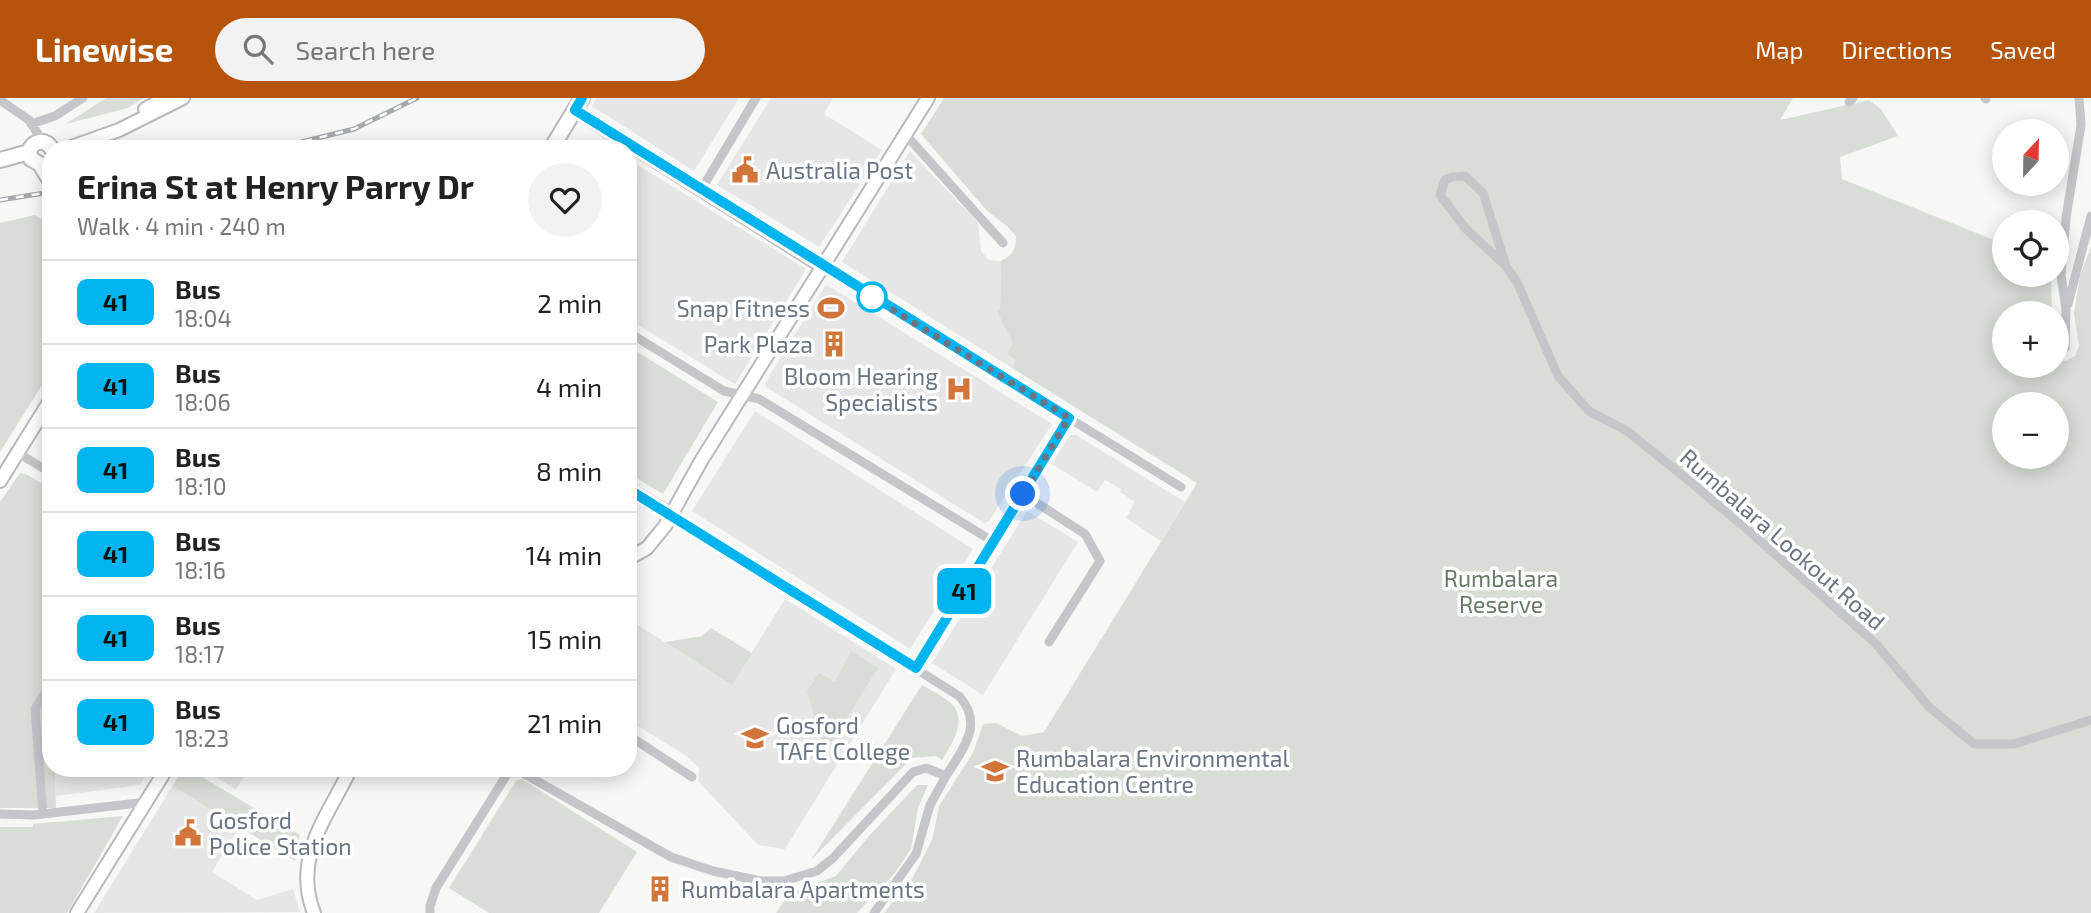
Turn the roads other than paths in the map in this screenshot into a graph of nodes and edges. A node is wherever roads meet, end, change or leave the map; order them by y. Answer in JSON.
{"nodes":[{"id":1,"x":83,"y":98,"type":"edge"},
{"id":2,"x":166,"y":98,"type":"edge"},
{"id":3,"x":183,"y":98,"type":"edge"},
{"id":4,"x":756,"y":98,"type":"edge"},
{"id":5,"x":928,"y":98,"type":"edge"},
{"id":6,"x":2079,"y":98,"type":"edge"},
{"id":7,"x":0,"y":100,"type":"edge"},
{"id":8,"x":578,"y":104,"type":"edge"},
{"id":9,"x":32,"y":124,"type":"junction"},
{"id":10,"x":905,"y":134,"type":"junction"},
{"id":11,"x":81,"y":140,"type":"edge"},
{"id":12,"x":91,"y":140,"type":"edge"},
{"id":13,"x":556,"y":140,"type":"edge"},
{"id":14,"x":629,"y":140,"type":"edge"},
{"id":15,"x":637,"y":145,"type":"edge"},
{"id":16,"x":42,"y":155,"type":"edge"},
{"id":17,"x":42,"y":158,"type":"edge"},
{"id":18,"x":3,"y":159,"type":"edge"},
{"id":19,"x":701,"y":190,"type":"junction"},
{"id":20,"x":2091,"y":216,"type":"edge"},
{"id":21,"x":1003,"y":243,"type":"dead end"},
{"id":22,"x":822,"y":266,"type":"junction"},
{"id":23,"x":1506,"y":266,"type":"junction"},
{"id":24,"x":2065,"y":301,"type":"edge"},
{"id":25,"x":2068,"y":301,"type":"edge"},
{"id":26,"x":637,"y":338,"type":"edge"},
{"id":27,"x":741,"y":396,"type":"junction"},
{"id":28,"x":42,"y":414,"type":"edge"},
{"id":29,"x":1069,"y":418,"type":"junction"},
{"id":30,"x":18,"y":453,"type":"junction"},
{"id":31,"x":42,"y":468,"type":"edge"},
{"id":32,"x":0,"y":481,"type":"edge"},
{"id":33,"x":1181,"y":487,"type":"dead end"},
{"id":34,"x":637,"y":494,"type":"edge"},
{"id":35,"x":1023,"y":494,"type":"junction"},
{"id":36,"x":671,"y":515,"type":"junction"},
{"id":37,"x":994,"y":542,"type":"junction"},
{"id":38,"x":637,"y":554,"type":"edge"},
{"id":39,"x":1049,"y":642,"type":"dead end"},
{"id":40,"x":916,"y":668,"type":"junction"},
{"id":41,"x":42,"y":697,"type":"edge"},
{"id":42,"x":2091,"y":720,"type":"edge"},
{"id":43,"x":637,"y":741,"type":"edge"},
{"id":44,"x":946,"y":776,"type":"junction"},
{"id":45,"x":162,"y":777,"type":"edge"},
{"id":46,"x":346,"y":777,"type":"edge"},
{"id":47,"x":507,"y":777,"type":"edge"},
{"id":48,"x":529,"y":777,"type":"edge"},
{"id":49,"x":692,"y":777,"type":"dead end"},
{"id":50,"x":147,"y":802,"type":"junction"},
{"id":51,"x":0,"y":814,"type":"edge"},
{"id":52,"x":43,"y":814,"type":"junction"},
{"id":53,"x":77,"y":913,"type":"edge"},
{"id":54,"x":314,"y":913,"type":"edge"},
{"id":55,"x":430,"y":913,"type":"edge"},
{"id":56,"x":874,"y":913,"type":"edge"}],
"edges":[{"from":1,"to":9,"type":"street"},
{"from":2,"to":11,"type":"street"},
{"from":3,"to":12,"type":"street"},
{"from":4,"to":19,"type":"street"},
{"from":5,"to":10,"type":"street"},
{"from":6,"to":24,"type":"street"},
{"from":7,"to":9,"type":"street"},
{"from":8,"to":13,"type":"main road"},
{"from":8,"to":14,"type":"street"},
{"from":9,"to":16,"type":"street"},
{"from":10,"to":21,"type":"street"},
{"from":10,"to":22,"type":"street"},
{"from":15,"to":19,"type":"street"},
{"from":17,"to":18,"type":"main road"},
{"from":19,"to":22,"type":"street"},
{"from":20,"to":25,"type":"street"},
{"from":22,"to":27,"type":"street"},
{"from":22,"to":29,"type":"street"},
{"from":23,"to":23,"type":"street","name":"Rumbalara Lookout Road"},
{"from":23,"to":42,"type":"street","name":"Rumbalara Lookout Road"},
{"from":26,"to":27,"type":"street"},
{"from":27,"to":36,"type":"street"},
{"from":27,"to":37,"type":"street"},
{"from":28,"to":30,"type":"street"},
{"from":29,"to":33,"type":"street"},
{"from":29,"to":35,"type":"street"},
{"from":30,"to":31,"type":"street"},
{"from":30,"to":32,"type":"street"},
{"from":34,"to":36,"type":"street"},
{"from":35,"to":37,"type":"street"},
{"from":35,"to":39,"type":"street"},
{"from":36,"to":38,"type":"street"},
{"from":36,"to":40,"type":"street"},
{"from":37,"to":40,"type":"street"},
{"from":40,"to":44,"type":"street"},
{"from":41,"to":52,"type":"street"},
{"from":43,"to":49,"type":"street"},
{"from":44,"to":48,"type":"street"},
{"from":44,"to":56,"type":"street"},
{"from":45,"to":50,"type":"street"},
{"from":46,"to":54,"type":"street"},
{"from":47,"to":55,"type":"street"},
{"from":50,"to":52,"type":"street"},
{"from":50,"to":53,"type":"street"},
{"from":51,"to":52,"type":"street"}]}
